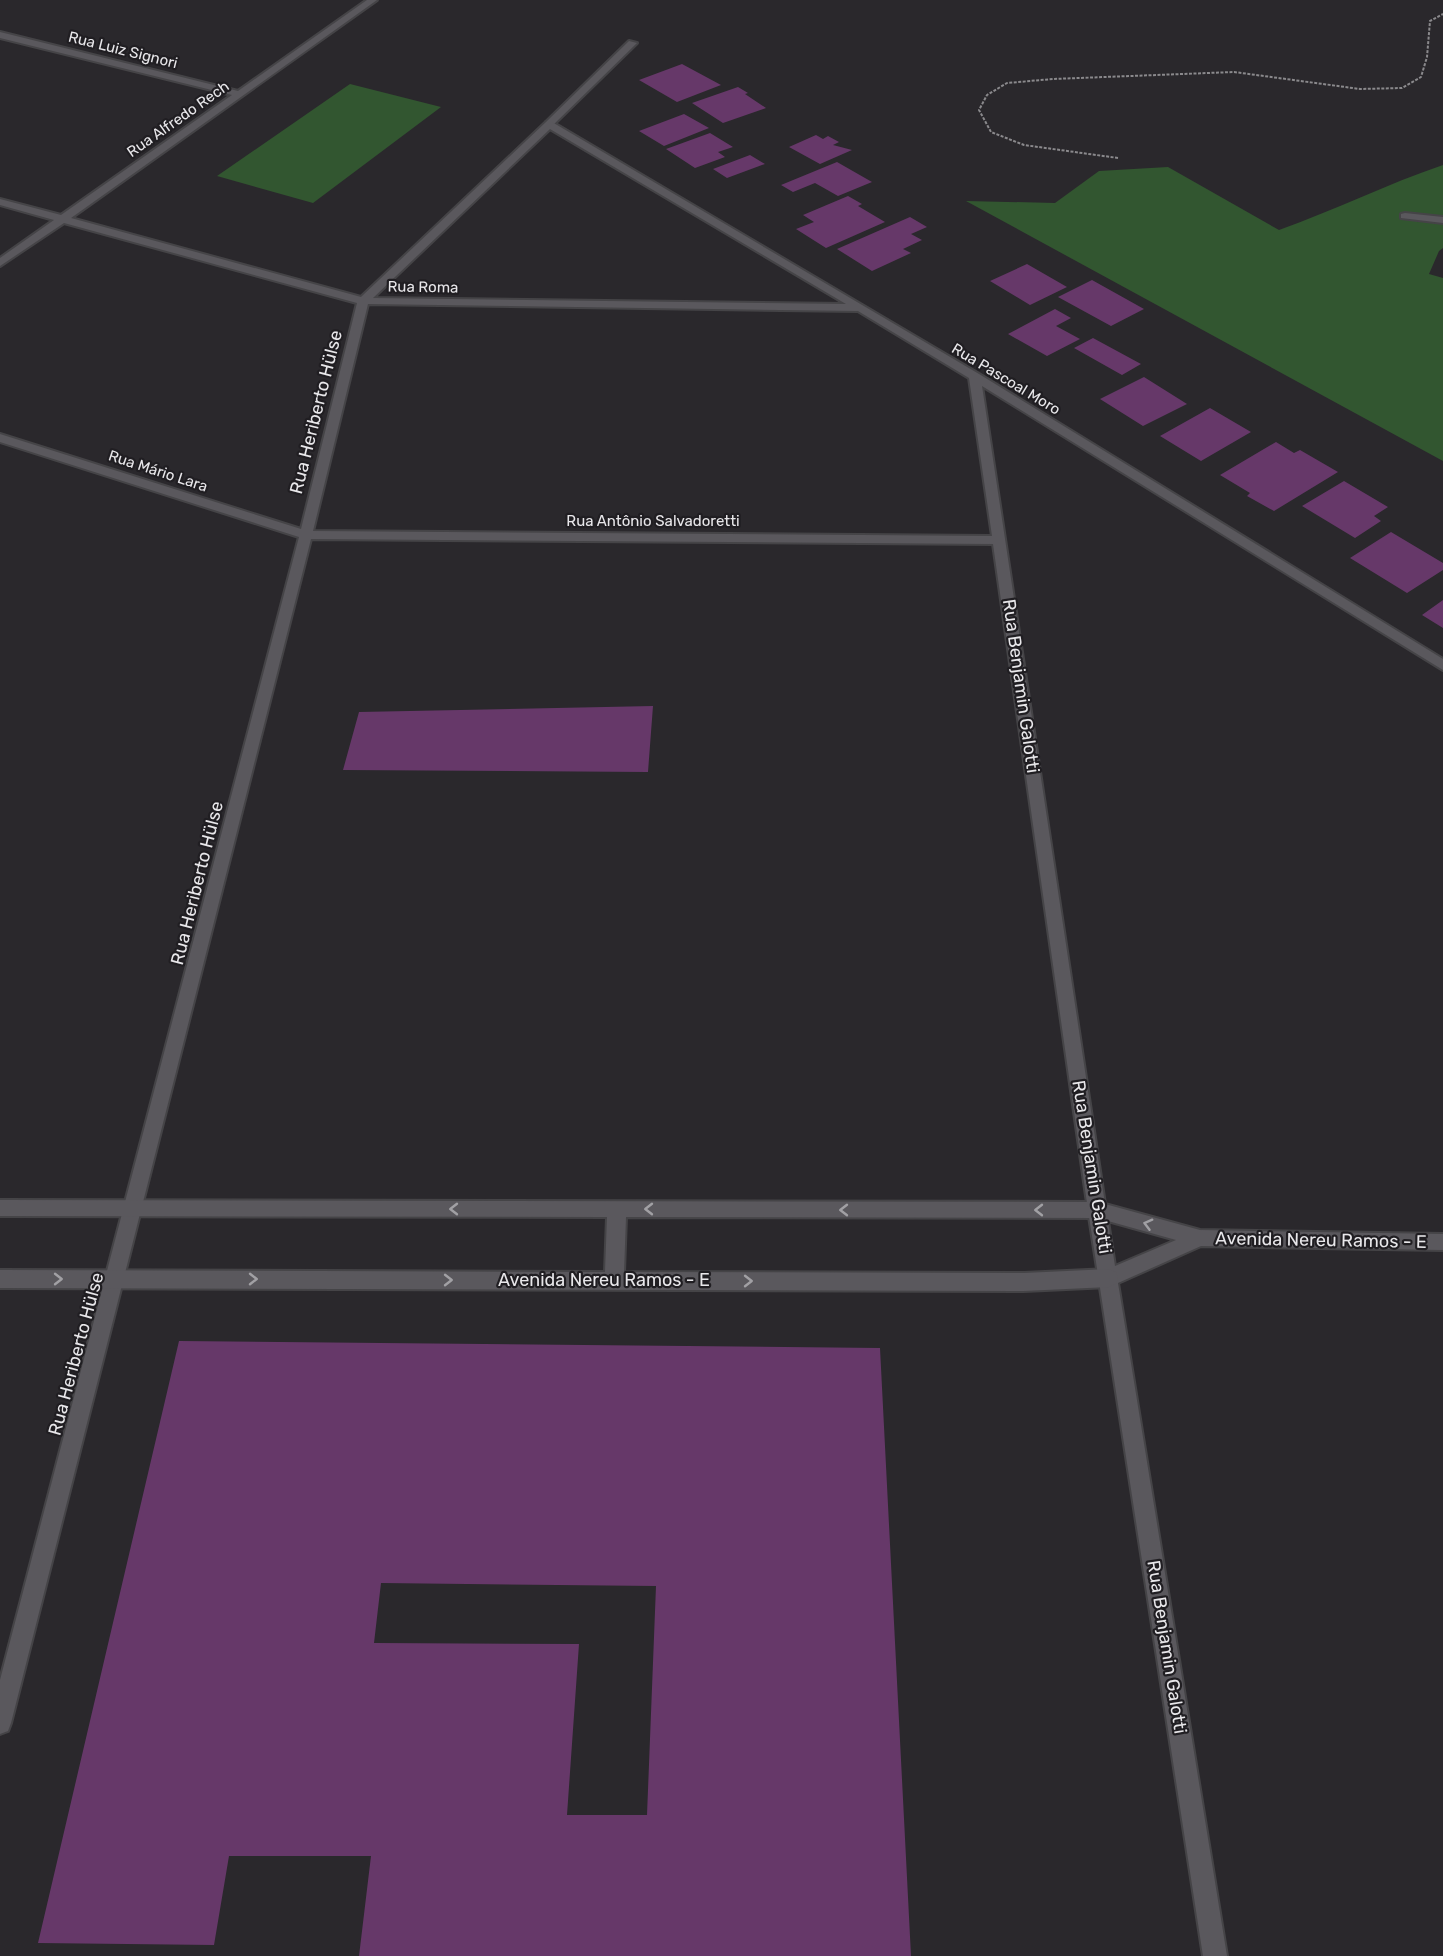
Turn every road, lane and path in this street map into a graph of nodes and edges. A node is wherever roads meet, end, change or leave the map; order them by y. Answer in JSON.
{"nodes":[{"id":1,"x":373,"y":0,"type":"edge"},
{"id":2,"x":1443,"y":14,"type":"edge"},
{"id":3,"x":0,"y":35,"type":"edge"},
{"id":4,"x":632,"y":43,"type":"dead end"},
{"id":5,"x":239,"y":94,"type":"junction"},
{"id":6,"x":549,"y":124,"type":"junction"},
{"id":7,"x":1118,"y":158,"type":"dead end"},
{"id":8,"x":0,"y":202,"type":"edge"},
{"id":9,"x":1405,"y":216,"type":"dead end"},
{"id":10,"x":62,"y":219,"type":"junction"},
{"id":11,"x":1443,"y":220,"type":"edge"},
{"id":12,"x":0,"y":263,"type":"edge"},
{"id":13,"x":363,"y":301,"type":"junction"},
{"id":14,"x":859,"y":308,"type":"junction"},
{"id":15,"x":975,"y":376,"type":"junction"},
{"id":16,"x":0,"y":438,"type":"edge"},
{"id":17,"x":306,"y":535,"type":"junction"},
{"id":18,"x":1000,"y":540,"type":"junction"},
{"id":19,"x":1443,"y":666,"type":"edge"},
{"id":20,"x":0,"y":1208,"type":"edge"},
{"id":21,"x":134,"y":1208,"type":"junction"},
{"id":22,"x":617,"y":1209,"type":"junction"},
{"id":23,"x":1097,"y":1210,"type":"junction"},
{"id":24,"x":1200,"y":1238,"type":"junction"},
{"id":25,"x":1443,"y":1242,"type":"edge"},
{"id":26,"x":1109,"y":1278,"type":"junction"},
{"id":27,"x":0,"y":1279,"type":"edge"},
{"id":28,"x":116,"y":1279,"type":"junction"},
{"id":29,"x":614,"y":1280,"type":"junction"},
{"id":30,"x":0,"y":1723,"type":"edge"},
{"id":31,"x":1215,"y":1956,"type":"edge"}],
"edges":[{"from":1,"to":5,"type":"street","name":"Rua Alfredo Rech"},
{"from":2,"to":7,"type":"path"},
{"from":3,"to":5,"type":"street","name":"Rua Luiz Signori"},
{"from":4,"to":6,"type":"street"},
{"from":5,"to":10,"type":"street","name":"Rua Alfredo Rech"},
{"from":6,"to":13,"type":"street"},
{"from":6,"to":14,"type":"street","name":"Rua Pascoal Moro"},
{"from":8,"to":10,"type":"street","name":"Rua Roma"},
{"from":9,"to":11,"type":"street"},
{"from":10,"to":12,"type":"street","name":"Rua Alfredo Rech"},
{"from":10,"to":13,"type":"street","name":"Rua Roma"},
{"from":13,"to":14,"type":"street","name":"Rua Roma"},
{"from":13,"to":17,"type":"street","name":"Rua Heriberto Hülse"},
{"from":14,"to":15,"type":"street","name":"Rua Pascoal Moro"},
{"from":15,"to":18,"type":"street","name":"Rua Benjamin Galotti"},
{"from":15,"to":19,"type":"street","name":"Rua Pascoal Moro"},
{"from":16,"to":17,"type":"street","name":"Rua Mário Lara"},
{"from":17,"to":18,"type":"street","name":"Rua Antônio Salvadoretti"},
{"from":17,"to":21,"type":"street","name":"Rua Heriberto Hülse"},
{"from":18,"to":23,"type":"street","name":"Rua Benjamin Galotti"},
{"from":20,"to":21,"type":"street","name":"Avenida Nereu Ramos - E"},
{"from":22,"to":21,"type":"street","name":"Avenida Nereu Ramos - E","one_way":true},
{"from":21,"to":28,"type":"street","name":"Rua Heriberto Hülse"},
{"from":23,"to":22,"type":"street","name":"Avenida Nereu Ramos - E","one_way":true},
{"from":22,"to":29,"type":"street"},
{"from":24,"to":23,"type":"street","name":"Avenida Nereu Ramos - E","one_way":true},
{"from":23,"to":26,"type":"street","name":"Rua Benjamin Galotti"},
{"from":24,"to":25,"type":"street","name":"Avenida Nereu Ramos - E"},
{"from":24,"to":26,"type":"street","name":"Avenida Nereu Ramos - E"},
{"from":29,"to":26,"type":"street","name":"Avenida Nereu Ramos - E","one_way":true},
{"from":26,"to":31,"type":"street","name":"Rua Benjamin Galotti"},
{"from":27,"to":28,"type":"street","name":"Avenida Nereu Ramos - E","one_way":true},
{"from":28,"to":29,"type":"street","name":"Avenida Nereu Ramos - E","one_way":true},
{"from":28,"to":30,"type":"street","name":"Rua Heriberto Hülse"}]}
